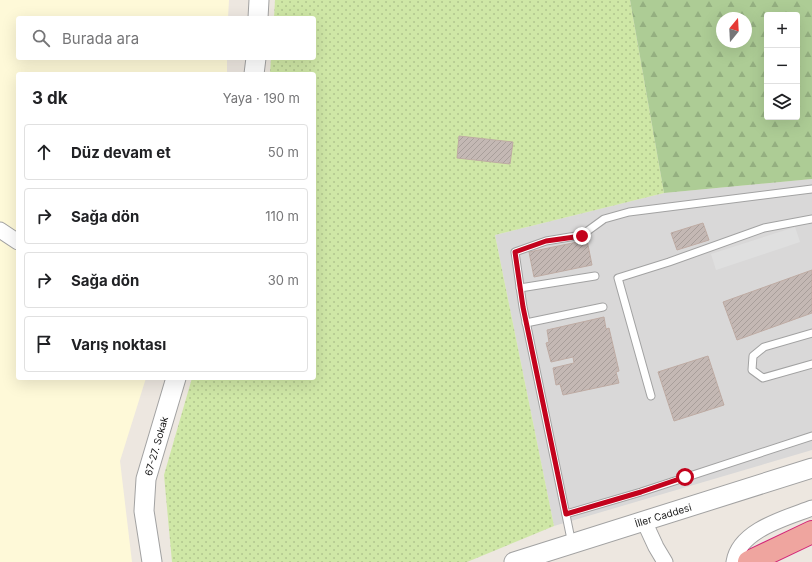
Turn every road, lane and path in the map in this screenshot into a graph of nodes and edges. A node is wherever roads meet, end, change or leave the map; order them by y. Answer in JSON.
{"nodes":[{"id":1,"x":258,"y":0,"type":"edge"},
{"id":2,"x":258,"y":16,"type":"edge"},
{"id":3,"x":256,"y":60,"type":"edge"},
{"id":4,"x":254,"y":72,"type":"edge"},
{"id":5,"x":812,"y":190,"type":"edge"},
{"id":6,"x":812,"y":219,"type":"edge"},
{"id":7,"x":0,"y":230,"type":"edge"},
{"id":8,"x":16,"y":241,"type":"edge"},
{"id":9,"x":595,"y":276,"type":"dead end"},
{"id":10,"x":520,"y":288,"type":"junction"},
{"id":11,"x":603,"y":307,"type":"dead end"},
{"id":12,"x":526,"y":323,"type":"junction"},
{"id":13,"x":812,"y":333,"type":"edge"},
{"id":14,"x":812,"y":364,"type":"edge"},
{"id":15,"x":175,"y":380,"type":"edge"},
{"id":16,"x":651,"y":396,"type":"dead end"},
{"id":17,"x":812,"y":436,"type":"edge"},
{"id":18,"x":812,"y":468,"type":"edge"},
{"id":19,"x":812,"y":508,"type":"edge"},
{"id":20,"x":566,"y":514,"type":"junction"},
{"id":21,"x":644,"y":521,"type":"junction"},
{"id":22,"x":812,"y":532,"type":"edge"},
{"id":23,"x":572,"y":544,"type":"junction"},
{"id":24,"x":152,"y":562,"type":"edge"},
{"id":25,"x":514,"y":562,"type":"edge"},
{"id":26,"x":665,"y":562,"type":"edge"},
{"id":27,"x":734,"y":562,"type":"edge"},
{"id":28,"x":749,"y":562,"type":"edge"}],
"edges":[{"from":1,"to":2,"type":"street"},
{"from":3,"to":4,"type":"street"},
{"from":5,"to":10,"type":"lane"},
{"from":6,"to":16,"type":"lane"},
{"from":7,"to":8,"type":"street"},
{"from":9,"to":10,"type":"lane"},
{"from":10,"to":12,"type":"lane"},
{"from":11,"to":12,"type":"lane"},
{"from":12,"to":20,"type":"lane"},
{"from":13,"to":14,"type":"lane"},
{"from":15,"to":24,"type":"street","name":"67-27. Sokak"},
{"from":17,"to":20,"type":"lane"},
{"from":18,"to":21,"type":"street","name":"İller Caddesi"},
{"from":19,"to":27,"type":"street"},
{"from":20,"to":23,"type":"lane"},
{"from":21,"to":23,"type":"street","name":"İller Caddesi"},
{"from":21,"to":26,"type":"street"},
{"from":22,"to":28,"type":"highway"},
{"from":23,"to":25,"type":"street","name":"İller Caddesi"}]}
